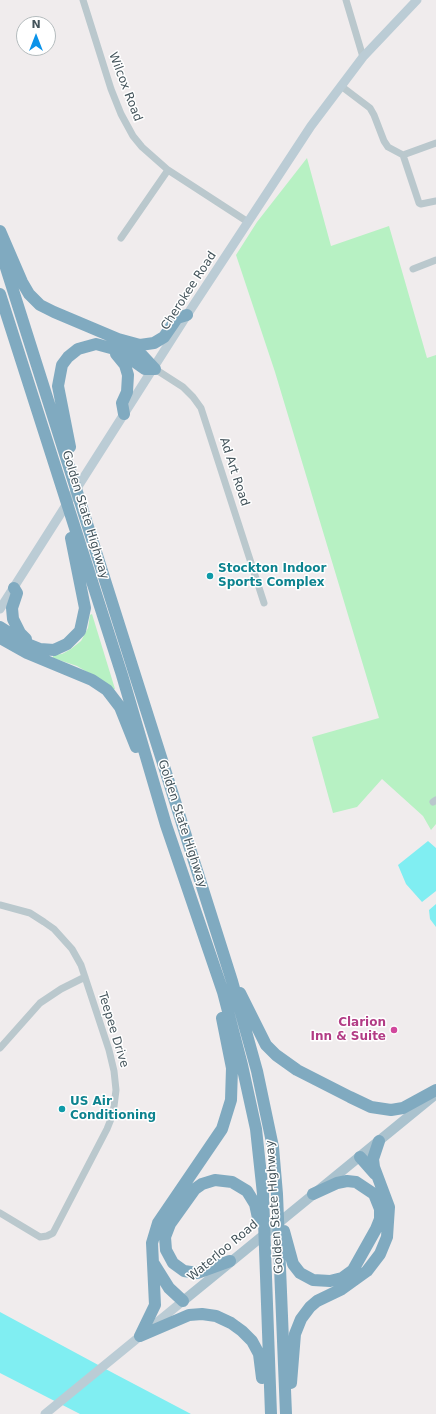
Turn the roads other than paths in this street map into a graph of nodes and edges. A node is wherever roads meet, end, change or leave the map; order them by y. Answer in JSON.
{"nodes":[{"id":1,"x":83,"y":0,"type":"edge"},
{"id":2,"x":346,"y":0,"type":"edge"},
{"id":3,"x":417,"y":0,"type":"edge"},
{"id":4,"x":363,"y":57,"type":"junction"},
{"id":5,"x":341,"y":86,"type":"junction"},
{"id":6,"x":436,"y":143,"type":"edge"},
{"id":7,"x":403,"y":155,"type":"junction"},
{"id":8,"x":168,"y":170,"type":"junction"},
{"id":9,"x":436,"y":200,"type":"edge"},
{"id":10,"x":248,"y":222,"type":"junction"},
{"id":11,"x":0,"y":231,"type":"edge"},
{"id":12,"x":121,"y":238,"type":"dead end"},
{"id":13,"x":0,"y":249,"type":"edge"},
{"id":14,"x":436,"y":260,"type":"edge"},
{"id":15,"x":413,"y":269,"type":"dead end"},
{"id":16,"x":0,"y":294,"type":"edge"},
{"id":17,"x":187,"y":315,"type":"junction"},
{"id":18,"x":115,"y":344,"type":"junction"},
{"id":19,"x":155,"y":369,"type":"junction"},
{"id":20,"x":124,"y":414,"type":"junction"},
{"id":21,"x":72,"y":473,"type":"junction"},
{"id":22,"x":67,"y":505,"type":"junction"},
{"id":23,"x":14,"y":588,"type":"junction"},
{"id":24,"x":264,"y":603,"type":"dead end"},
{"id":25,"x":0,"y":609,"type":"edge"},
{"id":26,"x":0,"y":627,"type":"edge"},
{"id":27,"x":0,"y":638,"type":"edge"},
{"id":28,"x":0,"y":648,"type":"edge"},
{"id":29,"x":28,"y":649,"type":"junction"},
{"id":30,"x":151,"y":771,"type":"junction"},
{"id":31,"x":0,"y":905,"type":"edge"},
{"id":32,"x":85,"y":977,"type":"junction"},
{"id":33,"x":232,"y":981,"type":"junction"},
{"id":34,"x":223,"y":992,"type":"junction"},
{"id":35,"x":0,"y":1048,"type":"edge"},
{"id":36,"x":436,"y":1090,"type":"edge"},
{"id":37,"x":436,"y":1094,"type":"edge"},
{"id":38,"x":379,"y":1141,"type":"junction"},
{"id":39,"x":360,"y":1157,"type":"junction"},
{"id":40,"x":380,"y":1179,"type":"junction"},
{"id":41,"x":277,"y":1194,"type":"junction"},
{"id":42,"x":313,"y":1194,"type":"junction"},
{"id":43,"x":0,"y":1213,"type":"edge"},
{"id":44,"x":265,"y":1251,"type":"junction"},
{"id":45,"x":153,"y":1261,"type":"junction"},
{"id":46,"x":230,"y":1261,"type":"junction"},
{"id":47,"x":182,"y":1301,"type":"junction"},
{"id":48,"x":140,"y":1336,"type":"junction"},
{"id":49,"x":271,"y":1401,"type":"junction"},
{"id":50,"x":285,"y":1408,"type":"edge"},
{"id":51,"x":45,"y":1414,"type":"edge"},
{"id":52,"x":271,"y":1414,"type":"edge"}],
"edges":[{"from":1,"to":8,"type":"street","name":"Wilcox Road"},
{"from":2,"to":4,"type":"street"},
{"from":3,"to":4,"type":"street","name":"Cherokee Road"},
{"from":4,"to":5,"type":"street","name":"Cherokee Road"},
{"from":5,"to":7,"type":"street"},
{"from":5,"to":10,"type":"street","name":"Cherokee Road"},
{"from":6,"to":7,"type":"street"},
{"from":7,"to":9,"type":"street"},
{"from":8,"to":10,"type":"street","name":"Wilcox Road"},
{"from":8,"to":12,"type":"street"},
{"from":10,"to":17,"type":"street","name":"Cherokee Road"},
{"from":11,"to":18,"type":"highway"},
{"from":13,"to":21,"type":"highway","name":"Golden State Highway"},
{"from":14,"to":15,"type":"street"},
{"from":16,"to":22,"type":"highway","name":"Golden State Highway"},
{"from":17,"to":18,"type":"highway"},
{"from":17,"to":19,"type":"street","name":"Cherokee Road"},
{"from":18,"to":19,"type":"highway"},
{"from":18,"to":20,"type":"highway"},
{"from":18,"to":21,"type":"highway"},
{"from":19,"to":20,"type":"street","name":"Cherokee Road"},
{"from":19,"to":24,"type":"street","name":"Ad Art Road"},
{"from":20,"to":23,"type":"street","name":"Cherokee Road"},
{"from":21,"to":33,"type":"highway","name":"Golden State Highway"},
{"from":22,"to":29,"type":"highway"},
{"from":22,"to":30,"type":"highway","name":"Golden State Highway"},
{"from":23,"to":25,"type":"street","name":"Cherokee Road"},
{"from":23,"to":29,"type":"highway"},
{"from":26,"to":29,"type":"highway"},
{"from":27,"to":29,"type":"highway"},
{"from":28,"to":29,"type":"highway"},
{"from":29,"to":30,"type":"highway"},
{"from":30,"to":34,"type":"highway","name":"Golden State Highway"},
{"from":31,"to":32,"type":"street","name":"Teepee Drive"},
{"from":32,"to":35,"type":"street"},
{"from":32,"to":43,"type":"street","name":"Teepee Drive"},
{"from":33,"to":36,"type":"highway"},
{"from":33,"to":41,"type":"highway","name":"Golden State Highway"},
{"from":34,"to":44,"type":"highway","name":"Golden State Highway"},
{"from":34,"to":45,"type":"highway"},
{"from":37,"to":38,"type":"main road","name":"Waterloo Road"},
{"from":38,"to":39,"type":"main road","name":"Waterloo Road"},
{"from":38,"to":40,"type":"highway"},
{"from":39,"to":40,"type":"highway"},
{"from":39,"to":42,"type":"main road","name":"Waterloo Road"},
{"from":40,"to":50,"type":"highway"},
{"from":41,"to":42,"type":"highway"},
{"from":41,"to":50,"type":"highway","name":"Golden State Highway"},
{"from":42,"to":46,"type":"main road","name":"Waterloo Road"},
{"from":44,"to":46,"type":"highway"},
{"from":44,"to":49,"type":"highway","name":"Golden State Highway"},
{"from":45,"to":47,"type":"highway"},
{"from":45,"to":48,"type":"highway"},
{"from":46,"to":47,"type":"main road","name":"Waterloo Road"},
{"from":47,"to":48,"type":"street","name":"Waterloo Road"},
{"from":48,"to":49,"type":"highway"},
{"from":48,"to":51,"type":"street","name":"Waterloo Road"},
{"from":49,"to":52,"type":"highway","name":"Golden State Highway"}]}
